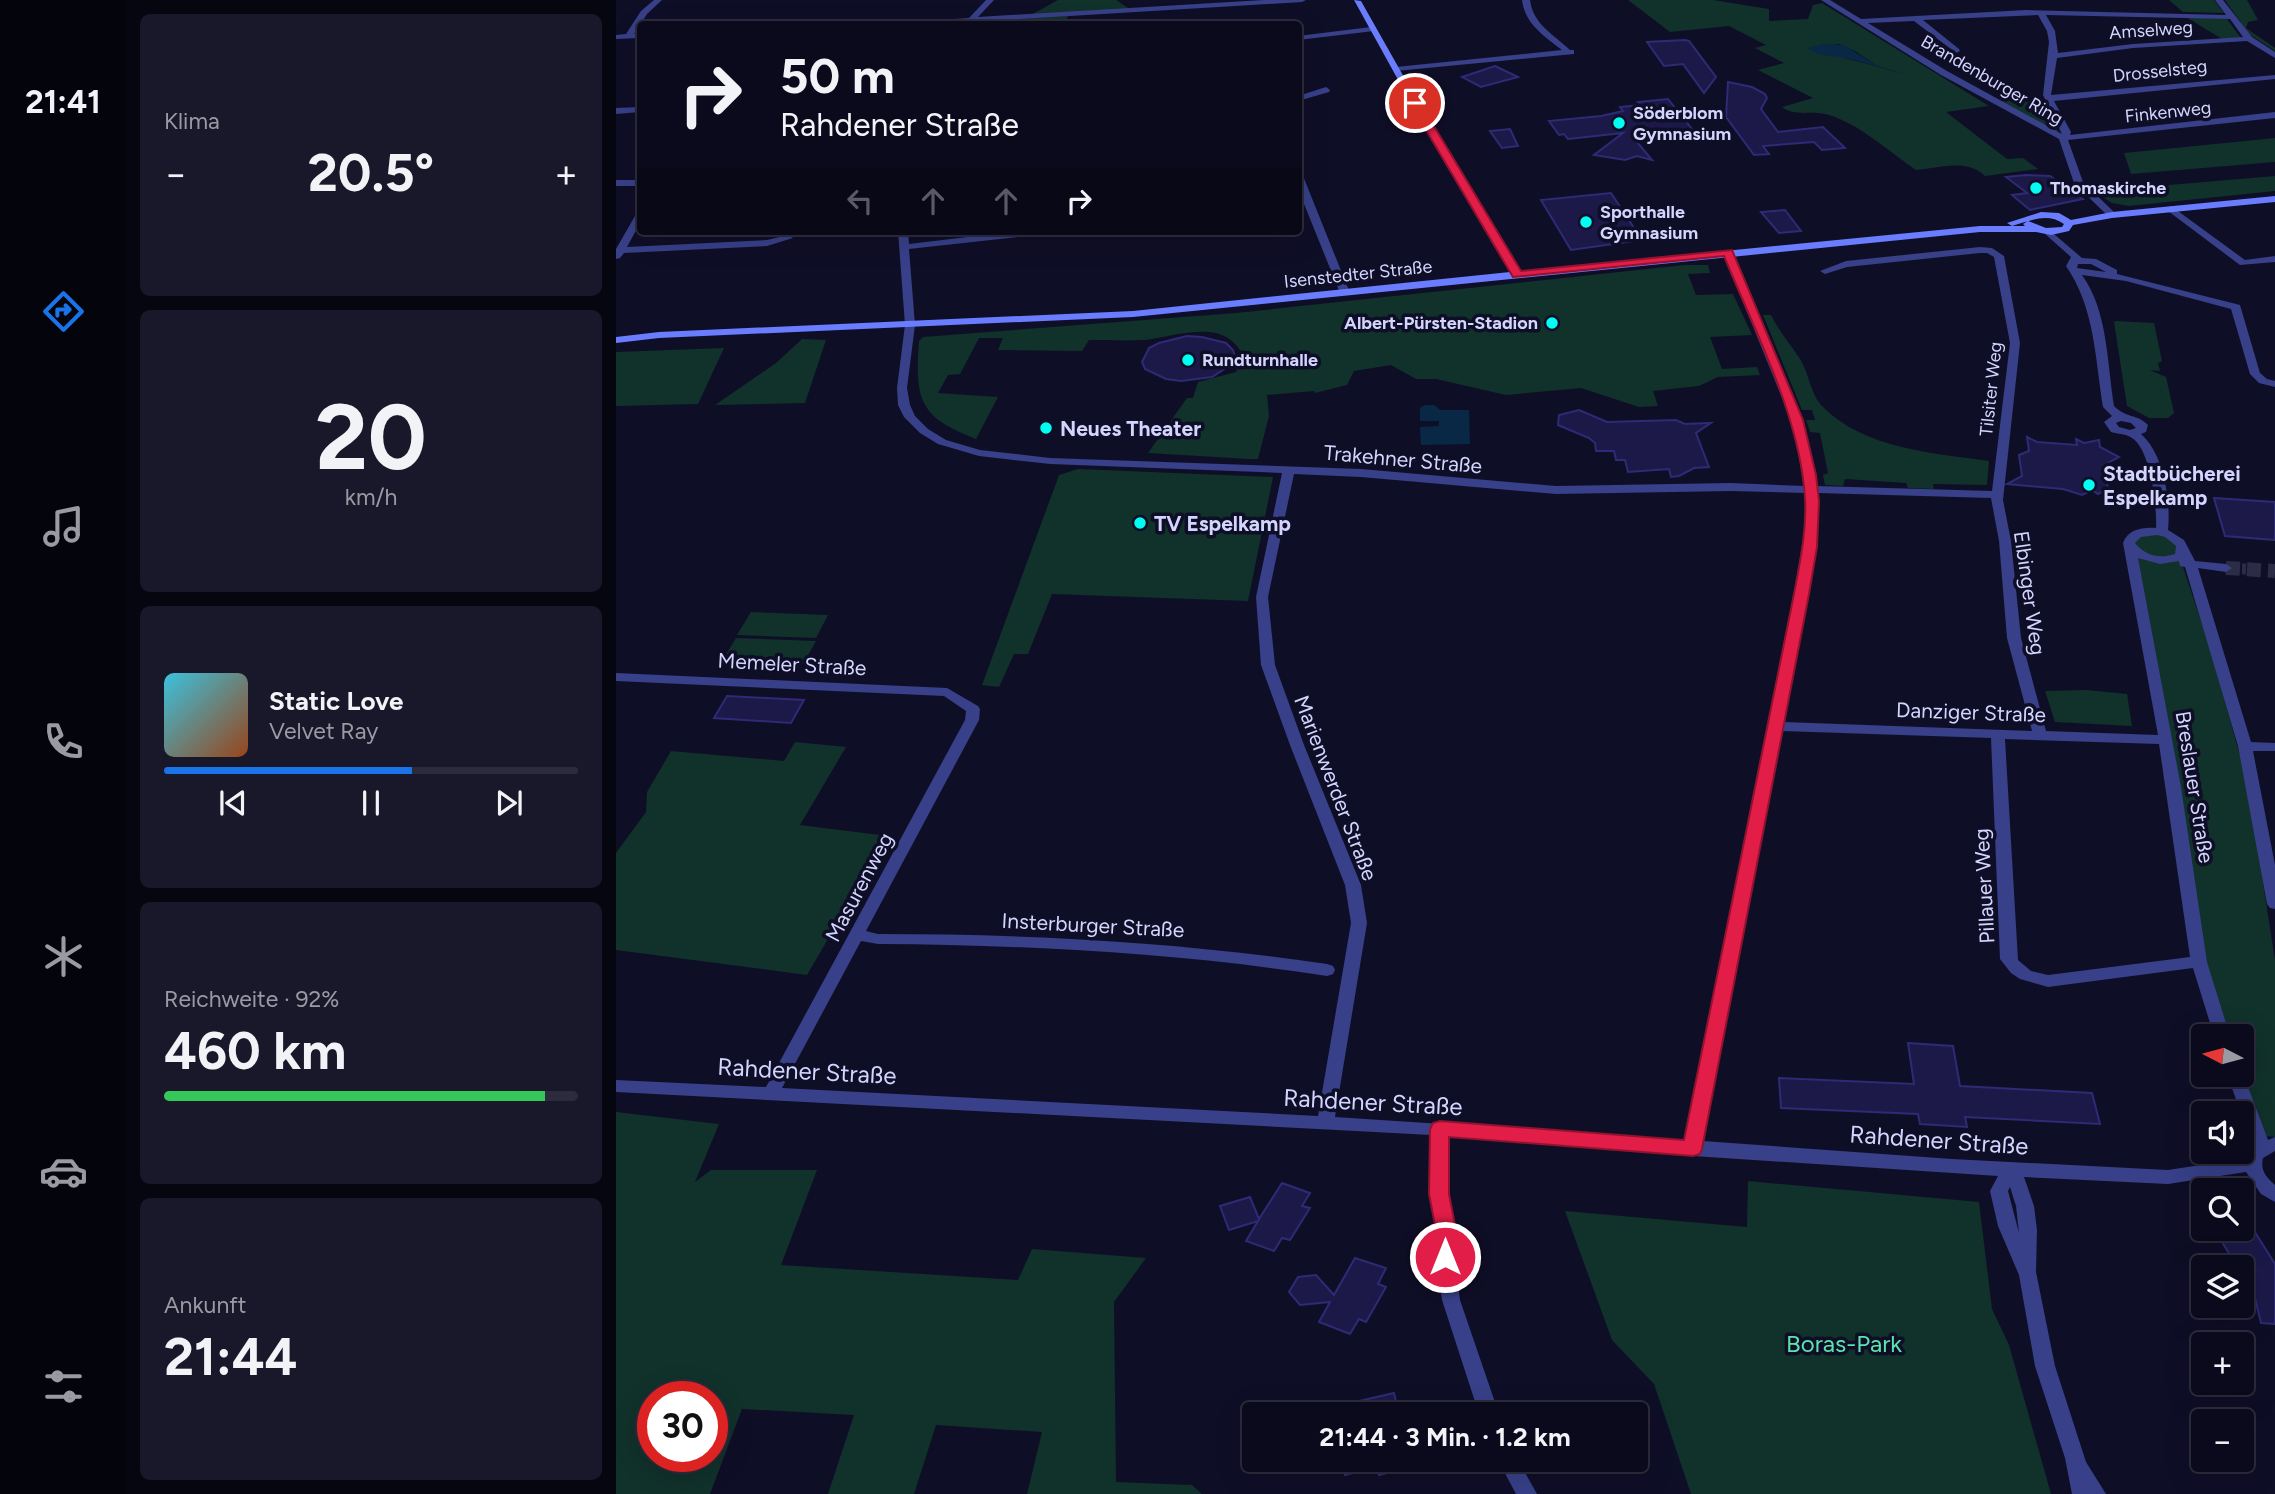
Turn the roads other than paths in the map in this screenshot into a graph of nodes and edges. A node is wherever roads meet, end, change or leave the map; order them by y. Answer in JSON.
{"nodes":[{"id":1,"x":658,"y":0,"type":"edge"},
{"id":2,"x":990,"y":0,"type":"edge"},
{"id":3,"x":1302,"y":0,"type":"edge"},
{"id":4,"x":1350,"y":0,"type":"edge"},
{"id":5,"x":1365,"y":0,"type":"edge"},
{"id":6,"x":1527,"y":0,"type":"edge"},
{"id":7,"x":1825,"y":0,"type":"edge"},
{"id":8,"x":2219,"y":0,"type":"edge"},
{"id":9,"x":1357,"y":1,"type":"edge"},
{"id":10,"x":2040,"y":12,"type":"junction"},
{"id":11,"x":2232,"y":17,"type":"junction"},
{"id":12,"x":1069,"y":18,"type":"junction"},
{"id":13,"x":1916,"y":18,"type":"junction"},
{"id":14,"x":971,"y":20,"type":"junction"},
{"id":15,"x":639,"y":21,"type":"edge"},
{"id":16,"x":955,"y":21,"type":"edge"},
{"id":17,"x":1059,"y":21,"type":"edge"},
{"id":18,"x":1863,"y":21,"type":"junction"},
{"id":19,"x":637,"y":24,"type":"edge"},
{"id":20,"x":1371,"y":29,"type":"junction"},
{"id":21,"x":629,"y":36,"type":"junction"},
{"id":22,"x":637,"y":36,"type":"edge"},
{"id":23,"x":616,"y":37,"type":"edge"},
{"id":24,"x":1302,"y":38,"type":"edge"},
{"id":25,"x":2249,"y":38,"type":"junction"},
{"id":26,"x":1956,"y":51,"type":"dead end"},
{"id":27,"x":2056,"y":56,"type":"junction"},
{"id":28,"x":2275,"y":56,"type":"edge"},
{"id":29,"x":1396,"y":69,"type":"junction"},
{"id":30,"x":2275,"y":77,"type":"edge"},
{"id":31,"x":1326,"y":90,"type":"dead end"},
{"id":32,"x":1302,"y":98,"type":"edge"},
{"id":33,"x":2048,"y":99,"type":"junction"},
{"id":34,"x":637,"y":110,"type":"edge"},
{"id":35,"x":616,"y":111,"type":"edge"},
{"id":36,"x":2275,"y":115,"type":"edge"},
{"id":37,"x":2063,"y":138,"type":"junction"},
{"id":38,"x":616,"y":183,"type":"edge"},
{"id":39,"x":637,"y":183,"type":"edge"},
{"id":40,"x":1302,"y":186,"type":"edge"},
{"id":41,"x":2275,"y":199,"type":"edge"},
{"id":42,"x":1311,"y":208,"type":"junction"},
{"id":43,"x":2171,"y":209,"type":"junction"},
{"id":44,"x":1302,"y":210,"type":"edge"},
{"id":45,"x":2112,"y":215,"type":"junction"},
{"id":46,"x":2057,"y":216,"type":"junction"},
{"id":47,"x":2027,"y":219,"type":"junction"},
{"id":48,"x":637,"y":221,"type":"edge"},
{"id":49,"x":2067,"y":226,"type":"junction"},
{"id":50,"x":1980,"y":229,"type":"junction"},
{"id":51,"x":2035,"y":229,"type":"junction"},
{"id":52,"x":2047,"y":232,"type":"junction"},
{"id":53,"x":903,"y":235,"type":"edge"},
{"id":54,"x":1009,"y":235,"type":"edge"},
{"id":55,"x":788,"y":238,"type":"dead end"},
{"id":56,"x":904,"y":247,"type":"junction"},
{"id":57,"x":1728,"y":253,"type":"junction"},
{"id":58,"x":618,"y":254,"type":"edge"},
{"id":59,"x":2275,"y":259,"type":"edge"},
{"id":60,"x":2093,"y":261,"type":"junction"},
{"id":61,"x":2076,"y":266,"type":"junction"},
{"id":62,"x":1825,"y":271,"type":"dead end"},
{"id":63,"x":2098,"y":272,"type":"junction"},
{"id":64,"x":1517,"y":275,"type":"junction"},
{"id":65,"x":1345,"y":293,"type":"junction"},
{"id":66,"x":2090,"y":302,"type":"junction"},
{"id":67,"x":910,"y":325,"type":"junction"},
{"id":68,"x":616,"y":340,"type":"edge"},
{"id":69,"x":2275,"y":384,"type":"edge"},
{"id":70,"x":1289,"y":469,"type":"junction"},
{"id":71,"x":1812,"y":489,"type":"junction"},
{"id":72,"x":1997,"y":495,"type":"junction"},
{"id":73,"x":2162,"y":533,"type":"junction"},
{"id":74,"x":2129,"y":543,"type":"junction"},
{"id":75,"x":2183,"y":548,"type":"junction"},
{"id":76,"x":2169,"y":560,"type":"junction"},
{"id":77,"x":2190,"y":564,"type":"junction"},
{"id":78,"x":2226,"y":568,"type":"dead end"},
{"id":79,"x":616,"y":677,"type":"edge"},
{"id":80,"x":964,"y":701,"type":"joint"},
{"id":81,"x":1776,"y":726,"type":"junction"},
{"id":82,"x":1998,"y":735,"type":"junction"},
{"id":83,"x":2040,"y":736,"type":"junction"},
{"id":84,"x":2164,"y":740,"type":"junction"},
{"id":85,"x":2245,"y":746,"type":"junction"},
{"id":86,"x":2275,"y":747,"type":"edge"},
{"id":87,"x":2275,"y":904,"type":"edge"},
{"id":88,"x":857,"y":936,"type":"junction"},
{"id":89,"x":2199,"y":962,"type":"junction"},
{"id":90,"x":1327,"y":970,"type":"dead end"},
{"id":91,"x":2218,"y":1024,"type":"edge"},
{"id":92,"x":616,"y":1086,"type":"edge"},
{"id":93,"x":2240,"y":1087,"type":"edge"},
{"id":94,"x":771,"y":1093,"type":"junction"},
{"id":95,"x":1325,"y":1123,"type":"junction"},
{"id":96,"x":1440,"y":1129,"type":"junction"},
{"id":97,"x":1693,"y":1149,"type":"junction"},
{"id":98,"x":2263,"y":1152,"type":"edge"},
{"id":99,"x":2011,"y":1170,"type":"junction"},
{"id":100,"x":2275,"y":1195,"type":"edge"},
{"id":101,"x":1485,"y":1402,"type":"edge"},
{"id":102,"x":2075,"y":1458,"type":"junction"},
{"id":103,"x":1515,"y":1472,"type":"edge"},
{"id":104,"x":1527,"y":1494,"type":"edge"},
{"id":105,"x":2082,"y":1494,"type":"edge"},
{"id":106,"x":2096,"y":1494,"type":"edge"}],
"edges":[{"from":1,"to":15,"type":"street"},
{"from":2,"to":14,"type":"street"},
{"from":3,"to":12,"type":"street"},
{"from":4,"to":9,"type":"street"},
{"from":5,"to":9,"type":"street"},
{"from":6,"to":29,"type":"street"},
{"from":7,"to":18,"type":"street","name":"Brandenburger Ring"},
{"from":8,"to":11,"type":"street"},
{"from":9,"to":20,"type":"street"},
{"from":10,"to":11,"type":"street"},
{"from":10,"to":13,"type":"street"},
{"from":10,"to":27,"type":"street"},
{"from":11,"to":25,"type":"street"},
{"from":12,"to":14,"type":"street"},
{"from":12,"to":17,"type":"street"},
{"from":13,"to":18,"type":"street"},
{"from":13,"to":26,"type":"street"},
{"from":14,"to":16,"type":"street"},
{"from":18,"to":37,"type":"street","name":"Brandenburger Ring"},
{"from":19,"to":21,"type":"street"},
{"from":20,"to":24,"type":"street"},
{"from":20,"to":29,"type":"street"},
{"from":21,"to":22,"type":"street"},
{"from":21,"to":23,"type":"street"},
{"from":25,"to":27,"type":"street","name":"Amselweg"},
{"from":25,"to":28,"type":"street"},
{"from":27,"to":33,"type":"street"},
{"from":29,"to":64,"type":"street"},
{"from":30,"to":33,"type":"street","name":"Drosselsteg"},
{"from":31,"to":32,"type":"street"},
{"from":33,"to":37,"type":"street"},
{"from":34,"to":35,"type":"street"},
{"from":36,"to":37,"type":"street","name":"Finkenweg"},
{"from":37,"to":45,"type":"street","name":"Brandenburger Ring"},
{"from":38,"to":39,"type":"street"},
{"from":40,"to":42,"type":"street"},
{"from":41,"to":43,"type":"street"},
{"from":42,"to":44,"type":"street"},
{"from":42,"to":65,"type":"street"},
{"from":43,"to":45,"type":"street"},
{"from":43,"to":59,"type":"street"},
{"from":45,"to":46,"type":"street"},
{"from":45,"to":49,"type":"street"},
{"from":46,"to":47,"type":"street","name":"Isenstedter Straße"},
{"from":46,"to":49,"type":"street"},
{"from":47,"to":50,"type":"street","name":"Isenstedter Straße"},
{"from":47,"to":51,"type":"street"},
{"from":48,"to":58,"type":"street"},
{"from":49,"to":52,"type":"street"},
{"from":49,"to":60,"type":"street"},
{"from":50,"to":51,"type":"street","name":"Isenstedter Straße"},
{"from":50,"to":57,"type":"street","name":"Isenstedter Straße"},
{"from":51,"to":52,"type":"street","name":"Isenstedter Straße"},
{"from":52,"to":61,"type":"street"},
{"from":53,"to":56,"type":"street","name":"Trakehner Straße"},
{"from":54,"to":56,"type":"street"},
{"from":55,"to":58,"type":"street"},
{"from":56,"to":67,"type":"street","name":"Trakehner Straße"},
{"from":57,"to":64,"type":"street","name":"Isenstedter Straße"},
{"from":57,"to":71,"type":"street"},
{"from":60,"to":61,"type":"street"},
{"from":60,"to":63,"type":"street"},
{"from":61,"to":63,"type":"street"},
{"from":61,"to":66,"type":"street"},
{"from":62,"to":72,"type":"street","name":"Tilsiter Weg"},
{"from":63,"to":66,"type":"street"},
{"from":63,"to":69,"type":"street"},
{"from":64,"to":65,"type":"street","name":"Isenstedter Straße"},
{"from":65,"to":67,"type":"street","name":"Isenstedter Straße"},
{"from":66,"to":73,"type":"street"},
{"from":67,"to":68,"type":"street","name":"Isenstedter Straße"},
{"from":67,"to":70,"type":"street","name":"Trakehner Straße"},
{"from":70,"to":71,"type":"street","name":"Trakehner Straße"},
{"from":70,"to":95,"type":"street","name":"Marienwerder Straße"},
{"from":71,"to":72,"type":"street","name":"Trakehner Straße"},
{"from":71,"to":81,"type":"street"},
{"from":72,"to":83,"type":"street","name":"Elbinger Weg"},
{"from":73,"to":74,"type":"street"},
{"from":73,"to":75,"type":"street"},
{"from":74,"to":76,"type":"street"},
{"from":74,"to":84,"type":"street","name":"Breslauer Straße"},
{"from":75,"to":76,"type":"street"},
{"from":75,"to":77,"type":"street"},
{"from":76,"to":77,"type":"street"},
{"from":77,"to":78,"type":"street"},
{"from":77,"to":85,"type":"street"},
{"from":79,"to":80,"type":"street","name":"Memeler Straße"},
{"from":80,"to":88,"type":"street","name":"Masurenweg"},
{"from":81,"to":82,"type":"street","name":"Danziger Straße"},
{"from":81,"to":97,"type":"street"},
{"from":82,"to":83,"type":"street","name":"Danziger Straße"},
{"from":82,"to":89,"type":"street","name":"Pillauer Weg"},
{"from":83,"to":84,"type":"street","name":"Danziger Straße"},
{"from":84,"to":89,"type":"street","name":"Breslauer Straße"},
{"from":85,"to":86,"type":"street"},
{"from":85,"to":87,"type":"street"},
{"from":88,"to":90,"type":"street","name":"Insterburger Straße"},
{"from":88,"to":94,"type":"street","name":"Masurenweg"},
{"from":89,"to":91,"type":"street","name":"Breslauer Straße"},
{"from":92,"to":94,"type":"street","name":"Rahdener Straße"},
{"from":93,"to":98,"type":"street"},
{"from":94,"to":95,"type":"street","name":"Rahdener Straße"},
{"from":95,"to":96,"type":"street","name":"Rahdener Straße"},
{"from":96,"to":97,"type":"street","name":"Rahdener Straße"},
{"from":96,"to":101,"type":"street"},
{"from":97,"to":99,"type":"street","name":"Rahdener Straße"},
{"from":98,"to":99,"type":"street","name":"Rahdener Straße"},
{"from":98,"to":100,"type":"street"},
{"from":99,"to":102,"type":"street"},
{"from":102,"to":105,"type":"street"},
{"from":102,"to":106,"type":"street"},
{"from":103,"to":104,"type":"street"}]}
